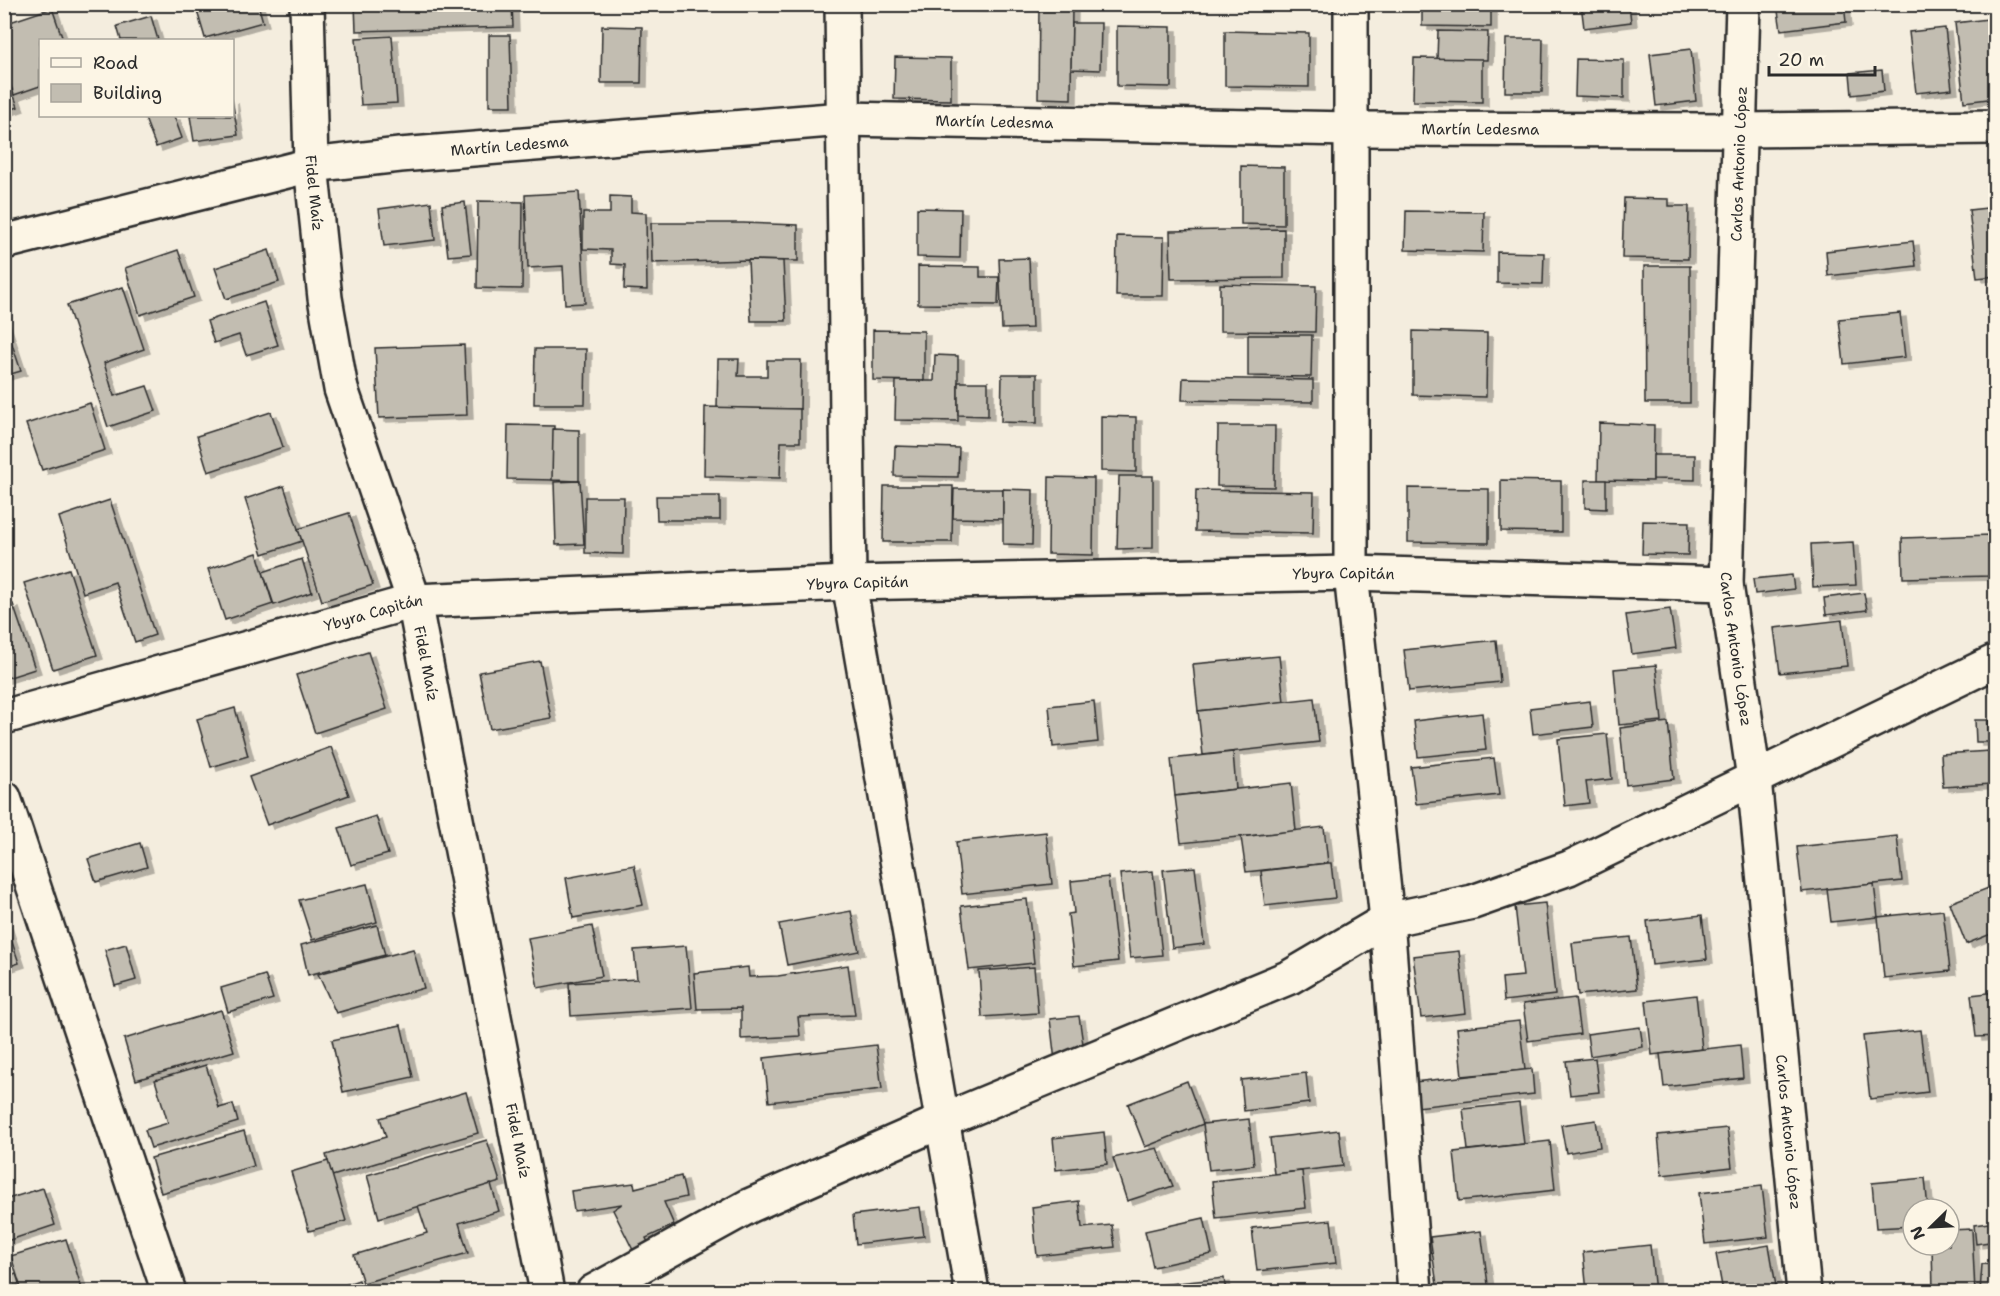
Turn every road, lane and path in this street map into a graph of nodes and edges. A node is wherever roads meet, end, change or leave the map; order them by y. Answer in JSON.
{"nodes":[{"id":1,"x":307,"y":4,"type":"edge"},
{"id":2,"x":842,"y":4,"type":"edge"},
{"id":3,"x":1351,"y":4,"type":"edge"},
{"id":4,"x":1743,"y":4,"type":"edge"},
{"id":5,"x":843,"y":119,"type":"junction"},
{"id":6,"x":1995,"y":127,"type":"edge"},
{"id":7,"x":1351,"y":129,"type":"junction"},
{"id":8,"x":1740,"y":130,"type":"junction"},
{"id":9,"x":311,"y":165,"type":"junction"},
{"id":10,"x":4,"y":242,"type":"edge"},
{"id":11,"x":1351,"y":573,"type":"junction"},
{"id":12,"x":849,"y":583,"type":"junction"},
{"id":13,"x":1726,"y":584,"type":"junction"},
{"id":14,"x":414,"y":601,"type":"junction"},
{"id":15,"x":1995,"y":661,"type":"edge"},
{"id":16,"x":4,"y":717,"type":"edge"},
{"id":17,"x":1754,"y":779,"type":"junction"},
{"id":18,"x":4,"y":798,"type":"edge"},
{"id":19,"x":1387,"y":920,"type":"junction"},
{"id":20,"x":942,"y":1121,"type":"junction"},
{"id":21,"x":169,"y":1292,"type":"edge"},
{"id":22,"x":547,"y":1292,"type":"edge"},
{"id":23,"x":593,"y":1292,"type":"edge"},
{"id":24,"x":972,"y":1292,"type":"edge"},
{"id":25,"x":1415,"y":1292,"type":"edge"},
{"id":26,"x":1804,"y":1292,"type":"edge"}],
"edges":[{"from":1,"to":9,"type":"street","name":"Fidel Maíz"},
{"from":2,"to":5,"type":"street"},
{"from":3,"to":7,"type":"street"},
{"from":4,"to":8,"type":"street","name":"Carlos Antonio López"},
{"from":5,"to":7,"type":"street","name":"Martín Ledesma"},
{"from":5,"to":9,"type":"street","name":"Martín Ledesma"},
{"from":5,"to":12,"type":"street"},
{"from":6,"to":8,"type":"street","name":"Martín Ledesma"},
{"from":7,"to":8,"type":"street","name":"Martín Ledesma"},
{"from":7,"to":11,"type":"street"},
{"from":8,"to":13,"type":"street","name":"Carlos Antonio López"},
{"from":9,"to":10,"type":"street","name":"Martín Ledesma"},
{"from":9,"to":14,"type":"street","name":"Fidel Maíz"},
{"from":11,"to":12,"type":"street","name":"Ybyra Capitán"},
{"from":11,"to":13,"type":"street","name":"Ybyra Capitán"},
{"from":11,"to":19,"type":"street"},
{"from":12,"to":14,"type":"street","name":"Ybyra Capitán"},
{"from":12,"to":20,"type":"street"},
{"from":13,"to":17,"type":"street","name":"Carlos Antonio López"},
{"from":14,"to":16,"type":"street","name":"Ybyra Capitán"},
{"from":14,"to":22,"type":"street","name":"Fidel Maíz"},
{"from":15,"to":17,"type":"street"},
{"from":17,"to":19,"type":"street"},
{"from":17,"to":26,"type":"street","name":"Carlos Antonio López"},
{"from":18,"to":21,"type":"street"},
{"from":19,"to":20,"type":"street"},
{"from":19,"to":25,"type":"street"},
{"from":20,"to":23,"type":"street"},
{"from":20,"to":24,"type":"street"}]}
